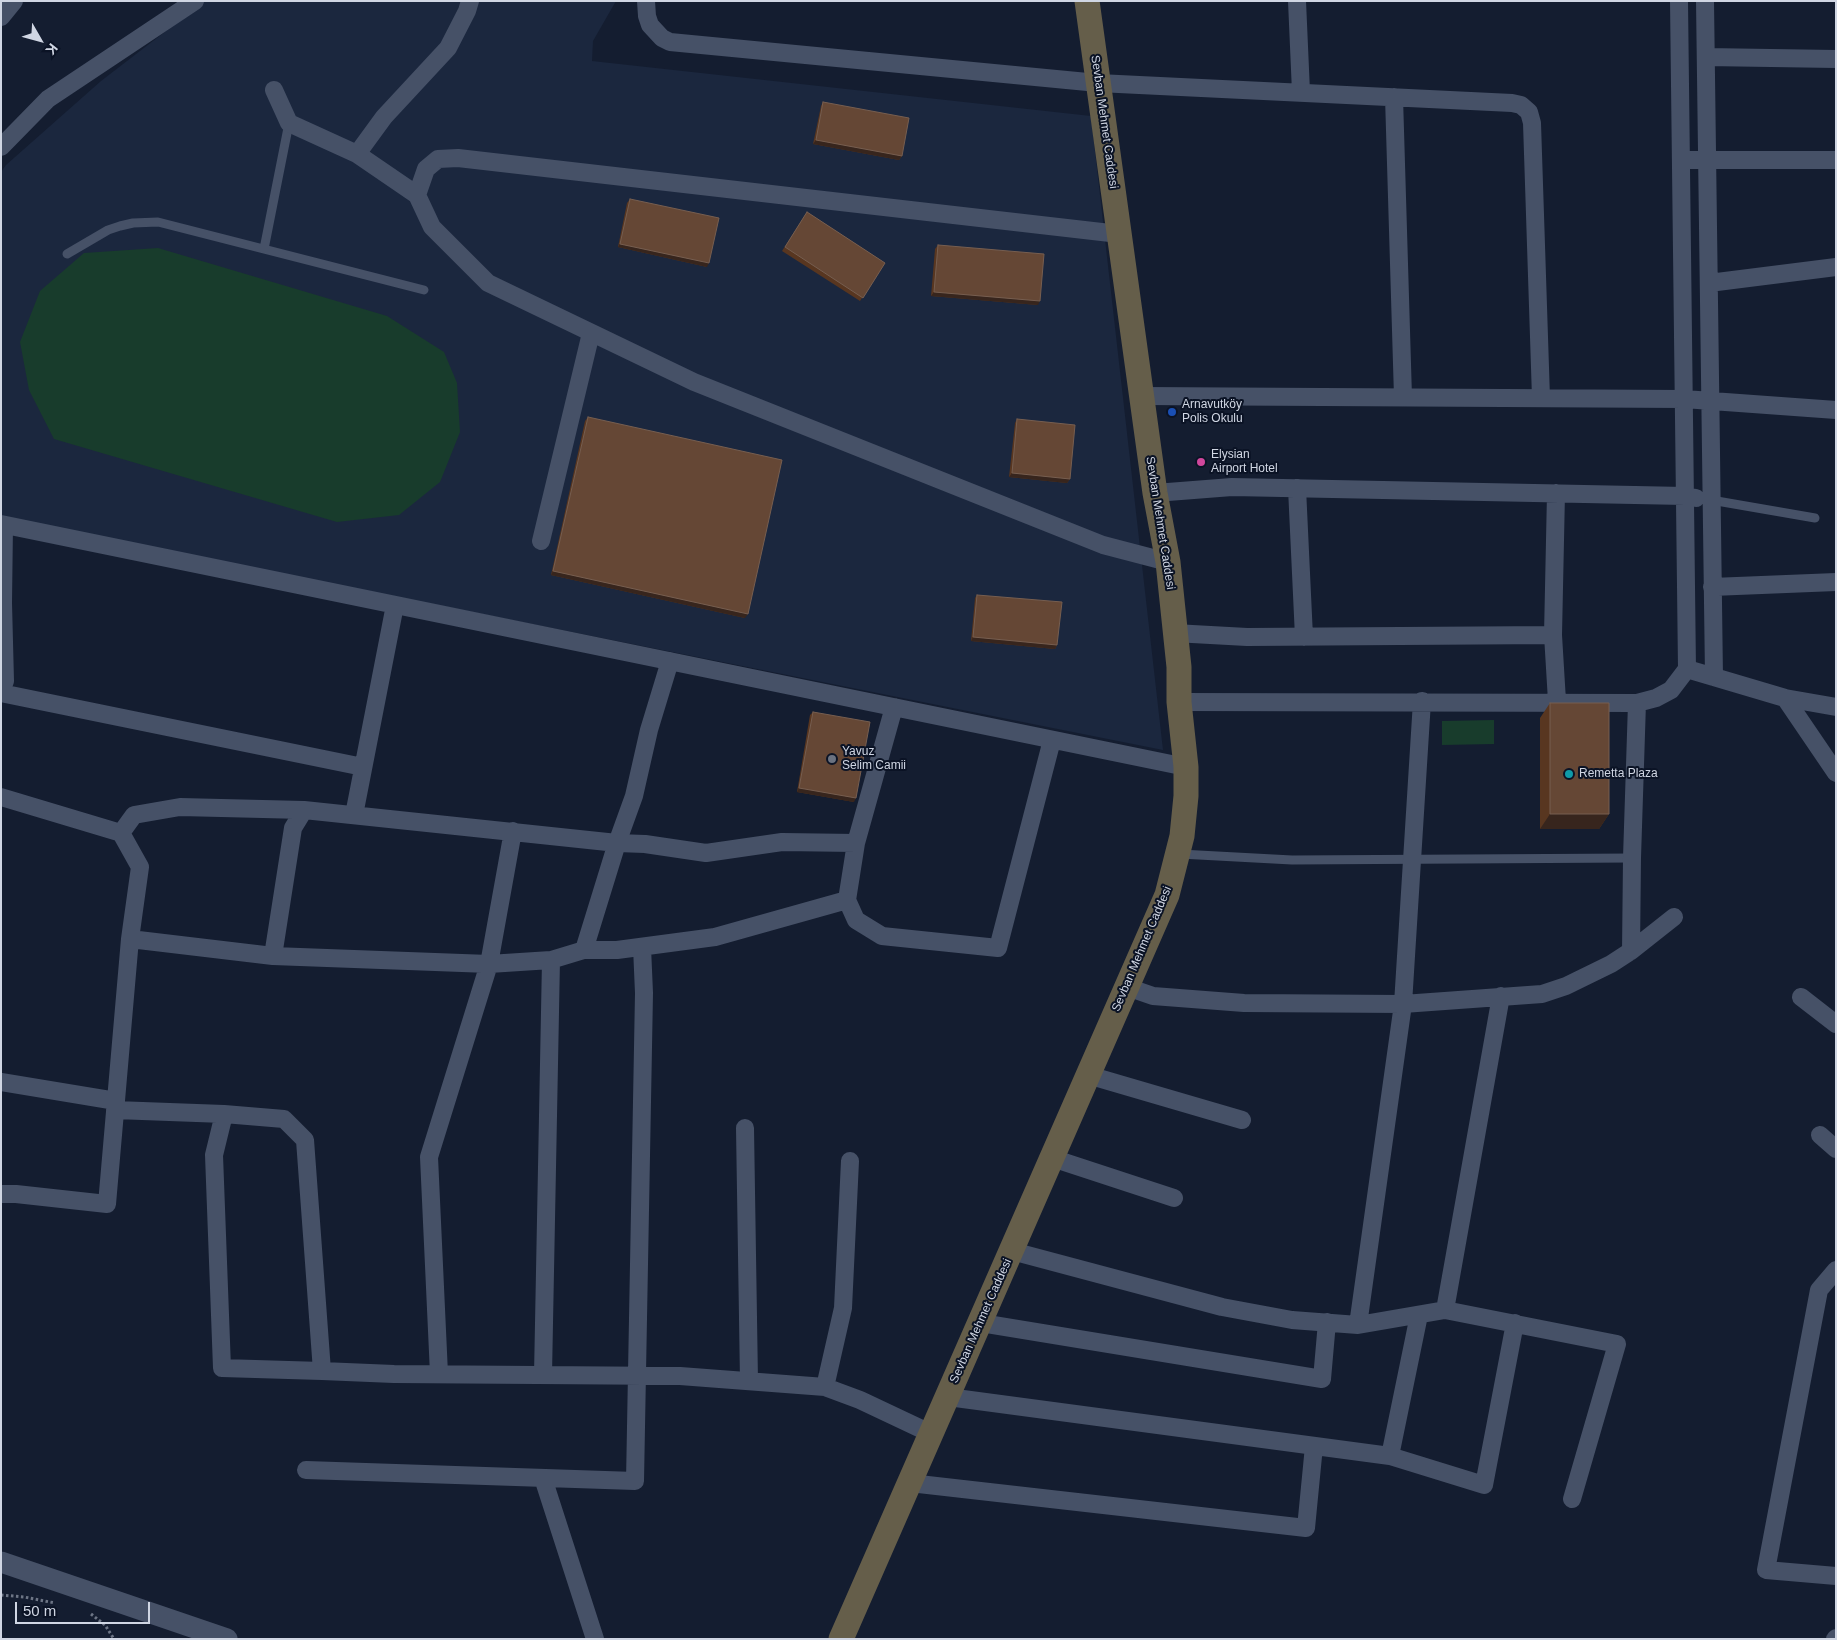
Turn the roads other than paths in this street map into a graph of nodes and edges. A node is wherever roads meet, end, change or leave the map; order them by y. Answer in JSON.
{"nodes":[{"id":1,"x":14,"y":1,"type":"edge"},
{"id":2,"x":195,"y":1,"type":"edge"},
{"id":3,"x":470,"y":1,"type":"edge"},
{"id":4,"x":646,"y":1,"type":"edge"},
{"id":5,"x":1087,"y":1,"type":"edge"},
{"id":6,"x":1297,"y":1,"type":"edge"},
{"id":7,"x":1678,"y":1,"type":"edge"},
{"id":8,"x":1705,"y":1,"type":"edge"},
{"id":9,"x":1,"y":17,"type":"edge"},
{"id":10,"x":1706,"y":56,"type":"junction"},
{"id":11,"x":1836,"y":59,"type":"edge"},
{"id":12,"x":1098,"y":82,"type":"junction"},
{"id":13,"x":274,"y":90,"type":"dead end"},
{"id":14,"x":1301,"y":92,"type":"junction"},
{"id":15,"x":1394,"y":97,"type":"junction"},
{"id":16,"x":289,"y":123,"type":"junction"},
{"id":17,"x":1,"y":147,"type":"edge"},
{"id":18,"x":357,"y":154,"type":"junction"},
{"id":19,"x":1682,"y":160,"type":"junction"},
{"id":20,"x":1707,"y":160,"type":"junction"},
{"id":21,"x":1836,"y":160,"type":"edge"},
{"id":22,"x":416,"y":195,"type":"junction"},
{"id":23,"x":1119,"y":234,"type":"junction"},
{"id":24,"x":264,"y":249,"type":"junction"},
{"id":25,"x":67,"y":254,"type":"dead end"},
{"id":26,"x":1836,"y":267,"type":"edge"},
{"id":27,"x":1708,"y":283,"type":"junction"},
{"id":28,"x":424,"y":290,"type":"dead end"},
{"id":29,"x":591,"y":332,"type":"junction"},
{"id":30,"x":1142,"y":396,"type":"junction"},
{"id":31,"x":1403,"y":397,"type":"junction"},
{"id":32,"x":1541,"y":398,"type":"junction"},
{"id":33,"x":1684,"y":399,"type":"junction"},
{"id":34,"x":1710,"y":400,"type":"junction"},
{"id":35,"x":1836,"y":410,"type":"edge"},
{"id":36,"x":1296,"y":488,"type":"junction"},
{"id":37,"x":1155,"y":493,"type":"junction"},
{"id":38,"x":1556,"y":493,"type":"junction"},
{"id":39,"x":1685,"y":496,"type":"junction"},
{"id":40,"x":1712,"y":500,"type":"junction"},
{"id":41,"x":1815,"y":518,"type":"dead end"},
{"id":42,"x":2,"y":525,"type":"edge"},
{"id":43,"x":541,"y":542,"type":"dead end"},
{"id":44,"x":1168,"y":562,"type":"junction"},
{"id":45,"x":1836,"y":582,"type":"edge"},
{"id":46,"x":1712,"y":587,"type":"junction"},
{"id":47,"x":395,"y":605,"type":"junction"},
{"id":48,"x":1174,"y":633,"type":"junction"},
{"id":49,"x":1554,"y":635,"type":"junction"},
{"id":50,"x":1304,"y":637,"type":"junction"},
{"id":51,"x":670,"y":661,"type":"junction"},
{"id":52,"x":1687,"y":670,"type":"junction"},
{"id":53,"x":1714,"y":677,"type":"junction"},
{"id":54,"x":1,"y":692,"type":"edge"},
{"id":55,"x":1785,"y":698,"type":"junction"},
{"id":56,"x":1422,"y":701,"type":"junction"},
{"id":57,"x":1179,"y":702,"type":"junction"},
{"id":58,"x":1557,"y":702,"type":"junction"},
{"id":59,"x":1637,"y":703,"type":"junction"},
{"id":60,"x":894,"y":707,"type":"junction"},
{"id":61,"x":1836,"y":707,"type":"edge"},
{"id":62,"x":1052,"y":740,"type":"junction"},
{"id":63,"x":364,"y":767,"type":"junction"},
{"id":64,"x":1186,"y":767,"type":"junction"},
{"id":65,"x":1836,"y":773,"type":"edge"},
{"id":66,"x":1,"y":797,"type":"edge"},
{"id":67,"x":304,"y":810,"type":"junction"},
{"id":68,"x":354,"y":815,"type":"junction"},
{"id":69,"x":513,"y":831,"type":"junction"},
{"id":70,"x":121,"y":833,"type":"junction"},
{"id":71,"x":856,"y":842,"type":"junction"},
{"id":72,"x":617,"y":843,"type":"junction"},
{"id":73,"x":1178,"y":854,"type":"junction"},
{"id":74,"x":1632,"y":858,"type":"junction"},
{"id":75,"x":1412,"y":859,"type":"junction"},
{"id":76,"x":847,"y":900,"type":"junction"},
{"id":77,"x":1674,"y":917,"type":"dead end"},
{"id":78,"x":130,"y":940,"type":"junction"},
{"id":79,"x":642,"y":947,"type":"junction"},
{"id":80,"x":584,"y":950,"type":"junction"},
{"id":81,"x":1631,"y":951,"type":"junction"},
{"id":82,"x":273,"y":956,"type":"junction"},
{"id":83,"x":551,"y":960,"type":"junction"},
{"id":84,"x":489,"y":964,"type":"junction"},
{"id":85,"x":1126,"y":987,"type":"junction"},
{"id":86,"x":1501,"y":996,"type":"junction"},
{"id":87,"x":1801,"y":996,"type":"dead end"},
{"id":88,"x":1403,"y":1004,"type":"junction"},
{"id":89,"x":1836,"y":1024,"type":"edge"},
{"id":90,"x":1088,"y":1075,"type":"junction"},
{"id":91,"x":1,"y":1082,"type":"edge"},
{"id":92,"x":115,"y":1106,"type":"junction"},
{"id":93,"x":224,"y":1114,"type":"junction"},
{"id":94,"x":1242,"y":1120,"type":"dead end"},
{"id":95,"x":745,"y":1128,"type":"dead end"},
{"id":96,"x":1820,"y":1135,"type":"dead end"},
{"id":97,"x":1836,"y":1149,"type":"edge"},
{"id":98,"x":1052,"y":1158,"type":"junction"},
{"id":99,"x":850,"y":1161,"type":"dead end"},
{"id":100,"x":1,"y":1194,"type":"edge"},
{"id":101,"x":1174,"y":1198,"type":"dead end"},
{"id":102,"x":1012,"y":1251,"type":"junction"},
{"id":103,"x":1836,"y":1270,"type":"edge"},
{"id":104,"x":1446,"y":1310,"type":"junction"},
{"id":105,"x":1419,"y":1315,"type":"junction"},
{"id":106,"x":1327,"y":1322,"type":"junction"},
{"id":107,"x":981,"y":1323,"type":"junction"},
{"id":108,"x":1358,"y":1324,"type":"junction"},
{"id":109,"x":1515,"y":1324,"type":"junction"},
{"id":110,"x":322,"y":1371,"type":"junction"},
{"id":111,"x":439,"y":1374,"type":"junction"},
{"id":112,"x":543,"y":1375,"type":"junction"},
{"id":113,"x":637,"y":1376,"type":"junction"},
{"id":114,"x":749,"y":1381,"type":"junction"},
{"id":115,"x":826,"y":1387,"type":"junction"},
{"id":116,"x":948,"y":1397,"type":"junction"},
{"id":117,"x":932,"y":1434,"type":"junction"},
{"id":118,"x":1314,"y":1446,"type":"junction"},
{"id":119,"x":1390,"y":1456,"type":"junction"},
{"id":120,"x":306,"y":1470,"type":"dead end"},
{"id":121,"x":543,"y":1478,"type":"junction"},
{"id":122,"x":910,"y":1483,"type":"junction"},
{"id":123,"x":1572,"y":1499,"type":"dead end"},
{"id":124,"x":1,"y":1562,"type":"edge"},
{"id":125,"x":1836,"y":1576,"type":"edge"},
{"id":126,"x":227,"y":1639,"type":"edge"},
{"id":127,"x":595,"y":1639,"type":"edge"},
{"id":128,"x":841,"y":1639,"type":"edge"}],
"edges":[{"from":1,"to":9,"type":"street"},
{"from":2,"to":17,"type":"street"},
{"from":3,"to":18,"type":"street"},
{"from":4,"to":12,"type":"street"},
{"from":5,"to":12,"type":"main road","name":"Sevban Mehmet Caddesi"},
{"from":6,"to":14,"type":"street"},
{"from":7,"to":19,"type":"street"},
{"from":8,"to":10,"type":"street"},
{"from":10,"to":11,"type":"street"},
{"from":10,"to":20,"type":"street"},
{"from":12,"to":14,"type":"street"},
{"from":12,"to":23,"type":"main road","name":"Sevban Mehmet Caddesi"},
{"from":13,"to":16,"type":"street"},
{"from":14,"to":15,"type":"street"},
{"from":15,"to":31,"type":"street"},
{"from":15,"to":32,"type":"street"},
{"from":16,"to":18,"type":"street"},
{"from":16,"to":24,"type":"lane"},
{"from":18,"to":22,"type":"street"},
{"from":19,"to":20,"type":"street"},
{"from":19,"to":33,"type":"street"},
{"from":20,"to":21,"type":"street"},
{"from":20,"to":27,"type":"street"},
{"from":22,"to":23,"type":"street"},
{"from":22,"to":29,"type":"street"},
{"from":23,"to":30,"type":"main road","name":"Sevban Mehmet Caddesi"},
{"from":24,"to":25,"type":"lane"},
{"from":24,"to":28,"type":"lane"},
{"from":26,"to":27,"type":"street"},
{"from":27,"to":34,"type":"street"},
{"from":29,"to":43,"type":"street"},
{"from":29,"to":44,"type":"street"},
{"from":30,"to":31,"type":"street"},
{"from":30,"to":37,"type":"main road","name":"Sevban Mehmet Caddesi"},
{"from":31,"to":32,"type":"street"},
{"from":32,"to":33,"type":"street"},
{"from":33,"to":34,"type":"street"},
{"from":33,"to":39,"type":"street"},
{"from":34,"to":35,"type":"street"},
{"from":34,"to":40,"type":"street"},
{"from":36,"to":37,"type":"street"},
{"from":36,"to":38,"type":"street"},
{"from":36,"to":50,"type":"street"},
{"from":37,"to":44,"type":"main road","name":"Sevban Mehmet Caddesi"},
{"from":38,"to":39,"type":"street"},
{"from":38,"to":49,"type":"street"},
{"from":39,"to":40,"type":"street"},
{"from":39,"to":52,"type":"street"},
{"from":40,"to":41,"type":"lane"},
{"from":40,"to":46,"type":"street"},
{"from":42,"to":47,"type":"street"},
{"from":42,"to":54,"type":"street"},
{"from":44,"to":48,"type":"main road","name":"Sevban Mehmet Caddesi"},
{"from":45,"to":46,"type":"street"},
{"from":46,"to":53,"type":"street"},
{"from":47,"to":51,"type":"street"},
{"from":47,"to":63,"type":"street"},
{"from":48,"to":50,"type":"street"},
{"from":48,"to":57,"type":"main road","name":"Sevban Mehmet Caddesi"},
{"from":49,"to":50,"type":"street"},
{"from":49,"to":58,"type":"street"},
{"from":51,"to":60,"type":"street"},
{"from":51,"to":72,"type":"street"},
{"from":52,"to":53,"type":"street"},
{"from":52,"to":59,"type":"street"},
{"from":53,"to":55,"type":"street"},
{"from":54,"to":63,"type":"street"},
{"from":55,"to":61,"type":"street"},
{"from":55,"to":65,"type":"street"},
{"from":56,"to":57,"type":"street"},
{"from":56,"to":58,"type":"street"},
{"from":56,"to":75,"type":"street"},
{"from":57,"to":64,"type":"main road","name":"Sevban Mehmet Caddesi"},
{"from":58,"to":59,"type":"street"},
{"from":59,"to":74,"type":"street"},
{"from":60,"to":62,"type":"street"},
{"from":60,"to":71,"type":"street"},
{"from":62,"to":64,"type":"street"},
{"from":62,"to":76,"type":"street"},
{"from":63,"to":68,"type":"street"},
{"from":64,"to":73,"type":"main road","name":"Sevban Mehmet Caddesi"},
{"from":66,"to":70,"type":"street"},
{"from":67,"to":68,"type":"street"},
{"from":67,"to":70,"type":"street"},
{"from":67,"to":82,"type":"street"},
{"from":68,"to":69,"type":"street"},
{"from":69,"to":72,"type":"street"},
{"from":69,"to":84,"type":"street"},
{"from":70,"to":78,"type":"street"},
{"from":71,"to":72,"type":"street"},
{"from":71,"to":76,"type":"street"},
{"from":72,"to":80,"type":"street"},
{"from":73,"to":75,"type":"lane"},
{"from":73,"to":85,"type":"main road","name":"Sevban Mehmet Caddesi"},
{"from":74,"to":75,"type":"lane"},
{"from":74,"to":81,"type":"street"},
{"from":75,"to":88,"type":"street"},
{"from":76,"to":79,"type":"street"},
{"from":77,"to":81,"type":"street"},
{"from":78,"to":82,"type":"street"},
{"from":78,"to":92,"type":"street"},
{"from":79,"to":80,"type":"street"},
{"from":79,"to":113,"type":"street"},
{"from":80,"to":83,"type":"street"},
{"from":81,"to":86,"type":"street"},
{"from":82,"to":84,"type":"street"},
{"from":83,"to":84,"type":"street"},
{"from":83,"to":112,"type":"street"},
{"from":84,"to":111,"type":"street"},
{"from":85,"to":88,"type":"street"},
{"from":85,"to":90,"type":"main road","name":"Sevban Mehmet Caddesi"},
{"from":86,"to":88,"type":"street"},
{"from":86,"to":104,"type":"street"},
{"from":87,"to":89,"type":"street"},
{"from":88,"to":108,"type":"street"},
{"from":90,"to":94,"type":"street"},
{"from":90,"to":98,"type":"main road","name":"Sevban Mehmet Caddesi"},
{"from":91,"to":92,"type":"street"},
{"from":92,"to":93,"type":"street"},
{"from":92,"to":100,"type":"street"},
{"from":93,"to":110,"type":"street"},
{"from":93,"to":110,"type":"street"},
{"from":95,"to":114,"type":"street"},
{"from":96,"to":97,"type":"street"},
{"from":98,"to":101,"type":"street"},
{"from":98,"to":102,"type":"main road","name":"Sevban Mehmet Caddesi"},
{"from":99,"to":115,"type":"street"},
{"from":102,"to":106,"type":"street"},
{"from":102,"to":107,"type":"main road","name":"Sevban Mehmet Caddesi"},
{"from":103,"to":125,"type":"street"},
{"from":104,"to":105,"type":"street"},
{"from":104,"to":109,"type":"street"},
{"from":105,"to":108,"type":"street"},
{"from":105,"to":119,"type":"street"},
{"from":106,"to":107,"type":"street"},
{"from":106,"to":108,"type":"street"},
{"from":107,"to":116,"type":"main road","name":"Sevban Mehmet Caddesi"},
{"from":109,"to":119,"type":"street"},
{"from":109,"to":123,"type":"street"},
{"from":110,"to":111,"type":"street"},
{"from":111,"to":112,"type":"street"},
{"from":112,"to":113,"type":"street"},
{"from":113,"to":114,"type":"street"},
{"from":113,"to":121,"type":"street"},
{"from":114,"to":115,"type":"street"},
{"from":115,"to":117,"type":"street"},
{"from":116,"to":117,"type":"main road","name":"Sevban Mehmet Caddesi"},
{"from":116,"to":118,"type":"street"},
{"from":117,"to":122,"type":"main road","name":"Sevban Mehmet Caddesi"},
{"from":118,"to":119,"type":"street"},
{"from":118,"to":122,"type":"street"},
{"from":120,"to":121,"type":"street"},
{"from":121,"to":127,"type":"street"},
{"from":122,"to":128,"type":"main road","name":"Sevban Mehmet Caddesi"},
{"from":124,"to":126,"type":"street"}]}
